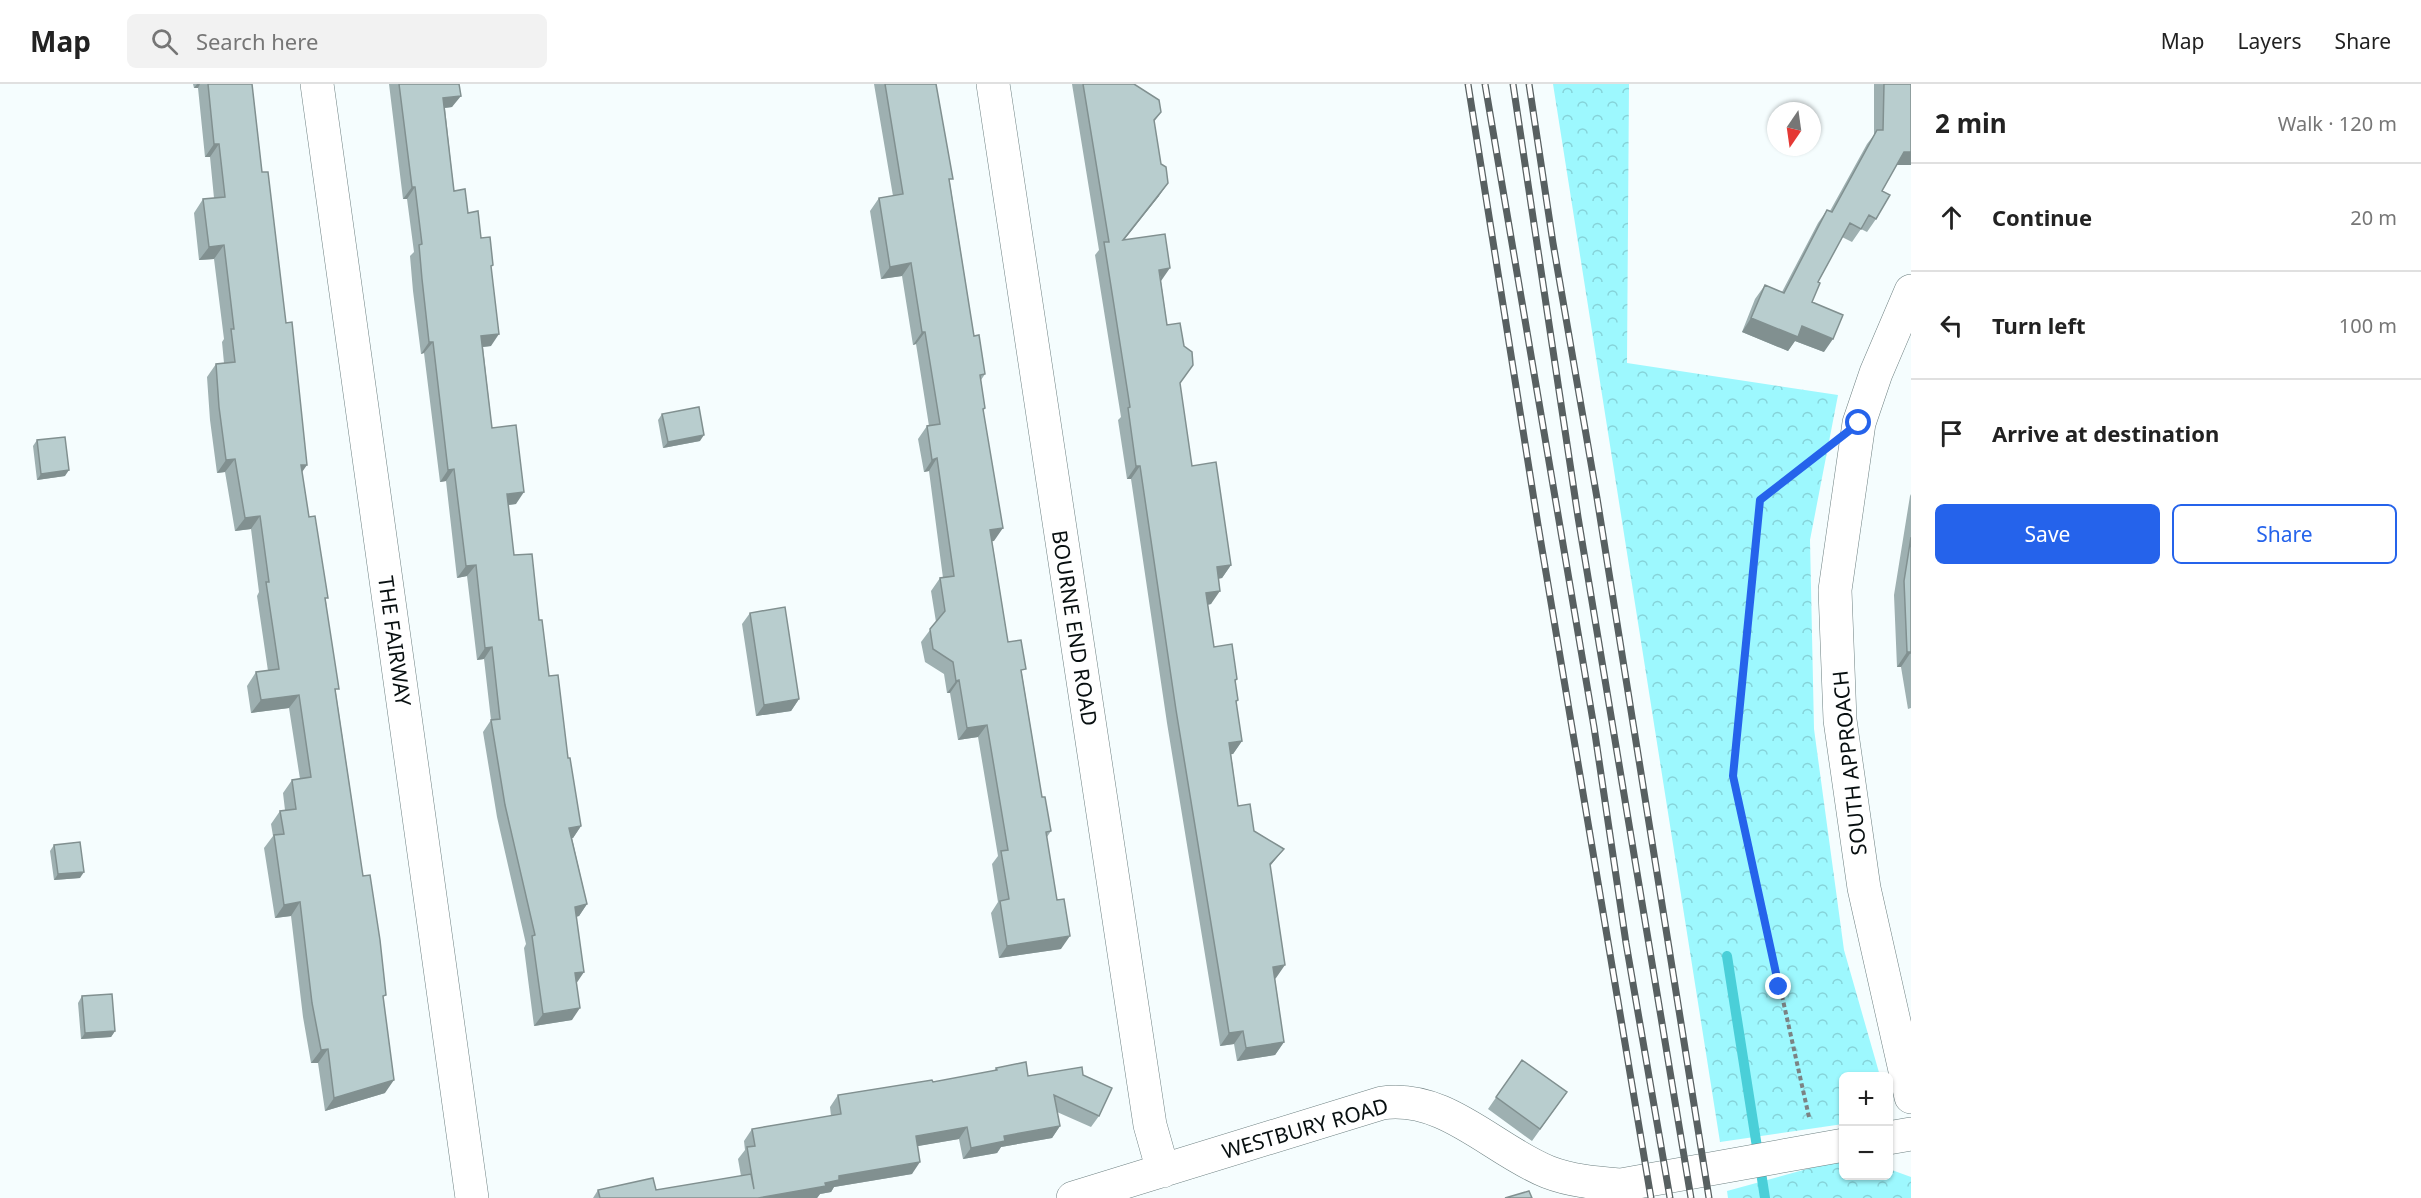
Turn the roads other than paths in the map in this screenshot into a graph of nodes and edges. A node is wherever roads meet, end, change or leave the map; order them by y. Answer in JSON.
{"nodes":[{"id":1,"x":317,"y":84,"type":"edge"},
{"id":2,"x":993,"y":84,"type":"edge"},
{"id":3,"x":1911,"y":291,"type":"edge"},
{"id":4,"x":1911,"y":1097,"type":"edge"},
{"id":5,"x":1911,"y":1134,"type":"edge"},
{"id":6,"x":1893,"y":1137,"type":"edge"},
{"id":7,"x":1830,"y":1148,"type":"edge"},
{"id":8,"x":1163,"y":1171,"type":"junction"},
{"id":9,"x":472,"y":1198,"type":"edge"},
{"id":10,"x":1073,"y":1198,"type":"edge"}],
"edges":[{"from":1,"to":9,"type":"street","name":"THE FAIRWAY"},
{"from":2,"to":8,"type":"street","name":"BOURNE END ROAD"},
{"from":3,"to":4,"type":"street","name":"SOUTH APPROACH"},
{"from":5,"to":6,"type":"street"},
{"from":7,"to":8,"type":"street","name":"WESTBURY ROAD"},
{"from":8,"to":10,"type":"street","name":"WESTBURY ROAD"}]}
